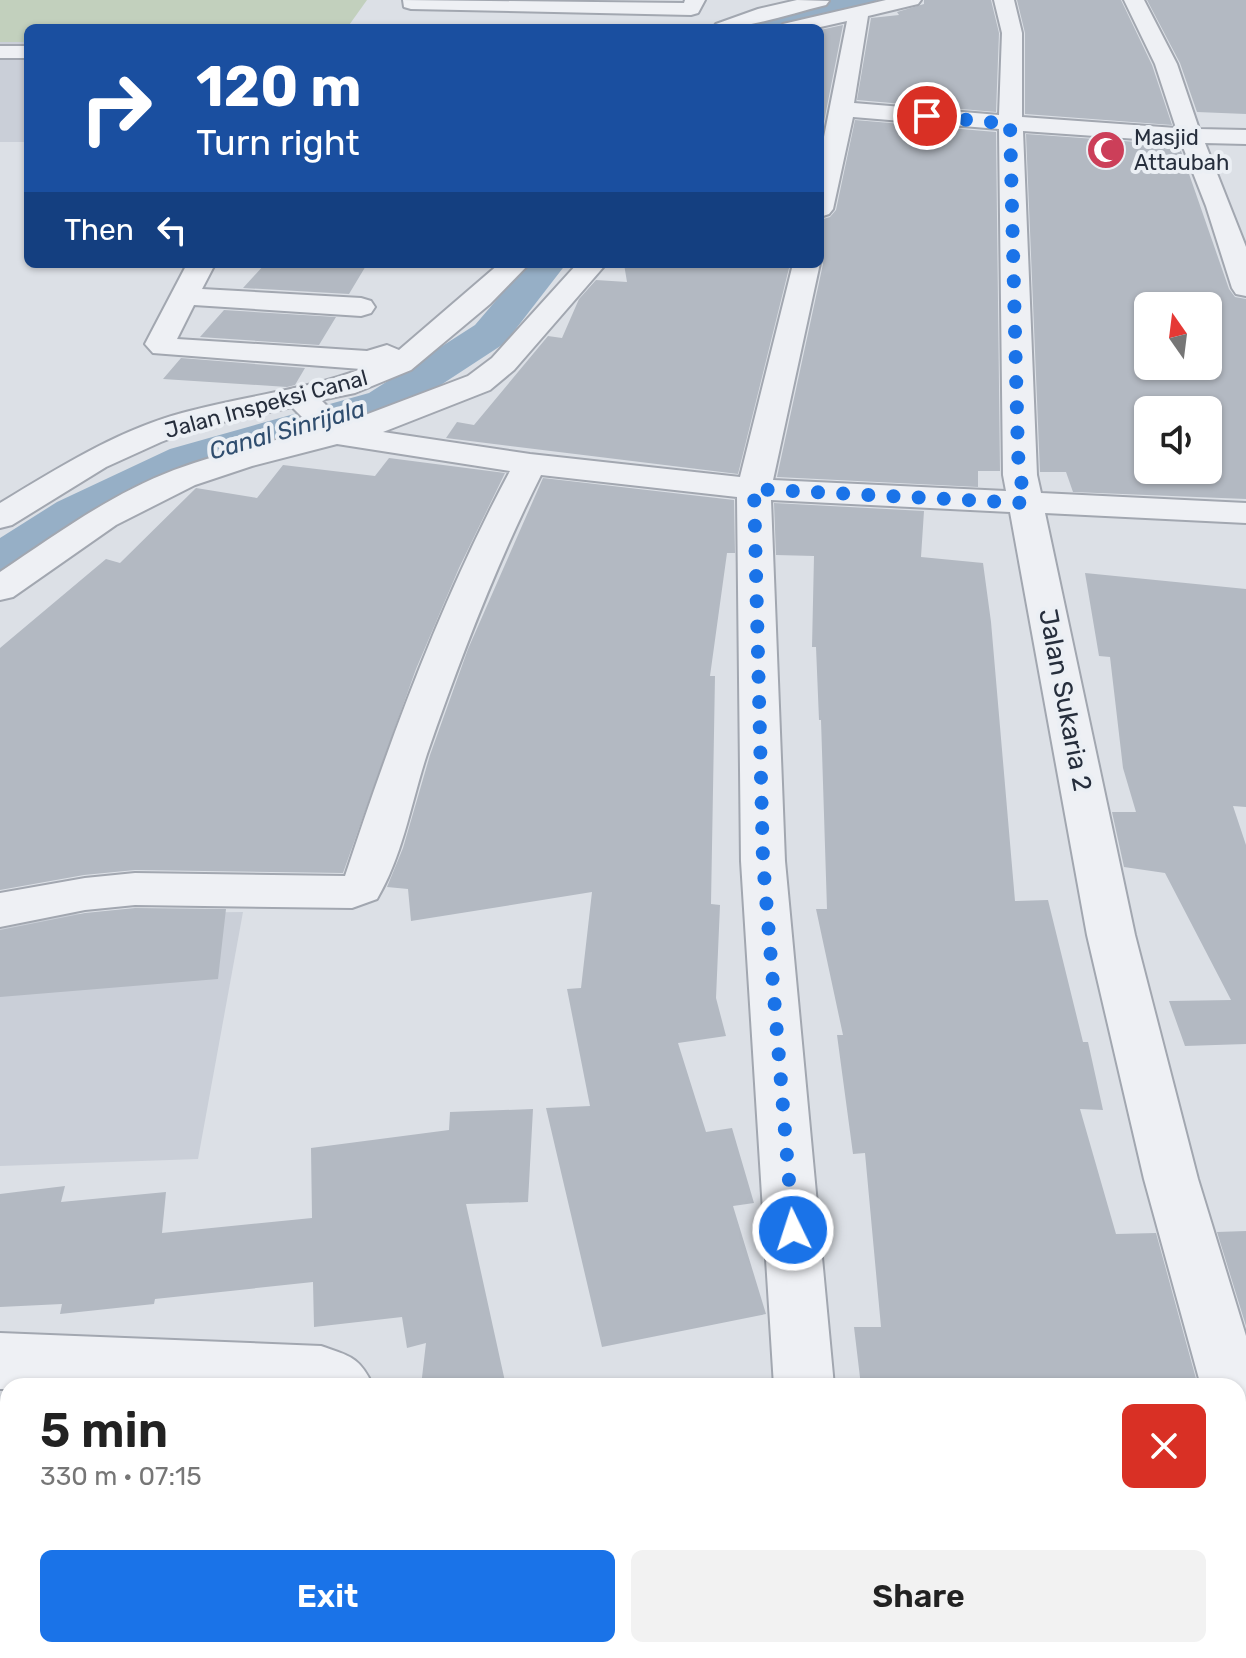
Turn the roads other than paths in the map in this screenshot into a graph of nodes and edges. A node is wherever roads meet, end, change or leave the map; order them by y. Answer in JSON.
{"nodes":[{"id":1,"x":825,"y":0,"type":"edge"},
{"id":2,"x":911,"y":0,"type":"edge"},
{"id":3,"x":1004,"y":0,"type":"edge"},
{"id":4,"x":1134,"y":0,"type":"edge"},
{"id":5,"x":693,"y":4,"type":"edge"},
{"id":6,"x":409,"y":6,"type":"edge"},
{"id":7,"x":859,"y":12,"type":"junction"},
{"id":8,"x":679,"y":24,"type":"edge"},
{"id":9,"x":734,"y":24,"type":"edge"},
{"id":10,"x":807,"y":24,"type":"edge"},
{"id":11,"x":0,"y":52,"type":"edge"},
{"id":12,"x":24,"y":52,"type":"edge"},
{"id":13,"x":843,"y":109,"type":"junction"},
{"id":14,"x":1010,"y":124,"type":"junction"},
{"id":15,"x":1190,"y":136,"type":"junction"},
{"id":16,"x":1246,"y":137,"type":"edge"},
{"id":17,"x":824,"y":192,"type":"edge"},
{"id":18,"x":199,"y":268,"type":"edge"},
{"id":19,"x":473,"y":268,"type":"edge"},
{"id":20,"x":511,"y":268,"type":"edge"},
{"id":21,"x":588,"y":268,"type":"edge"},
{"id":22,"x":806,"y":268,"type":"edge"},
{"id":23,"x":1246,"y":288,"type":"edge"},
{"id":24,"x":186,"y":296,"type":"junction"},
{"id":25,"x":361,"y":307,"type":"dead end"},
{"id":26,"x":301,"y":398,"type":"junction"},
{"id":27,"x":336,"y":432,"type":"junction"},
{"id":28,"x":530,"y":464,"type":"junction"},
{"id":29,"x":754,"y":489,"type":"junction"},
{"id":30,"x":1024,"y":503,"type":"junction"},
{"id":31,"x":1246,"y":513,"type":"edge"},
{"id":32,"x":0,"y":518,"type":"edge"},
{"id":33,"x":0,"y":589,"type":"edge"},
{"id":34,"x":0,"y":910,"type":"edge"},
{"id":35,"x":1230,"y":1332,"type":"edge"},
{"id":36,"x":0,"y":1361,"type":"edge"},
{"id":37,"x":332,"y":1378,"type":"edge"},
{"id":38,"x":803,"y":1378,"type":"edge"},
{"id":39,"x":1231,"y":1378,"type":"edge"}],
"edges":[{"from":1,"to":9,"type":"street"},
{"from":2,"to":7,"type":"street"},
{"from":3,"to":14,"type":"street","name":"Jalan Sukaria 2"},
{"from":4,"to":15,"type":"street"},
{"from":5,"to":6,"type":"street"},
{"from":5,"to":8,"type":"street"},
{"from":7,"to":10,"type":"street"},
{"from":7,"to":13,"type":"street"},
{"from":11,"to":12,"type":"street"},
{"from":13,"to":14,"type":"street"},
{"from":13,"to":17,"type":"street"},
{"from":14,"to":15,"type":"street"},
{"from":14,"to":30,"type":"street","name":"Jalan Sukaria 2"},
{"from":15,"to":16,"type":"street"},
{"from":15,"to":23,"type":"street"},
{"from":18,"to":24,"type":"street"},
{"from":19,"to":24,"type":"street"},
{"from":20,"to":26,"type":"street","name":"Jalan Inspeksi Canal"},
{"from":21,"to":27,"type":"street"},
{"from":22,"to":29,"type":"street"},
{"from":24,"to":25,"type":"street"},
{"from":26,"to":27,"type":"street"},
{"from":26,"to":32,"type":"street","name":"Jalan Inspeksi Canal"},
{"from":27,"to":28,"type":"street"},
{"from":27,"to":33,"type":"street"},
{"from":28,"to":29,"type":"street"},
{"from":28,"to":34,"type":"street"},
{"from":29,"to":30,"type":"street"},
{"from":29,"to":38,"type":"street"},
{"from":30,"to":31,"type":"street"},
{"from":30,"to":35,"type":"street","name":"Jalan Sukaria 2"},
{"from":35,"to":39,"type":"street","name":"Jalan Sukaria 2"},
{"from":36,"to":37,"type":"street"}]}
